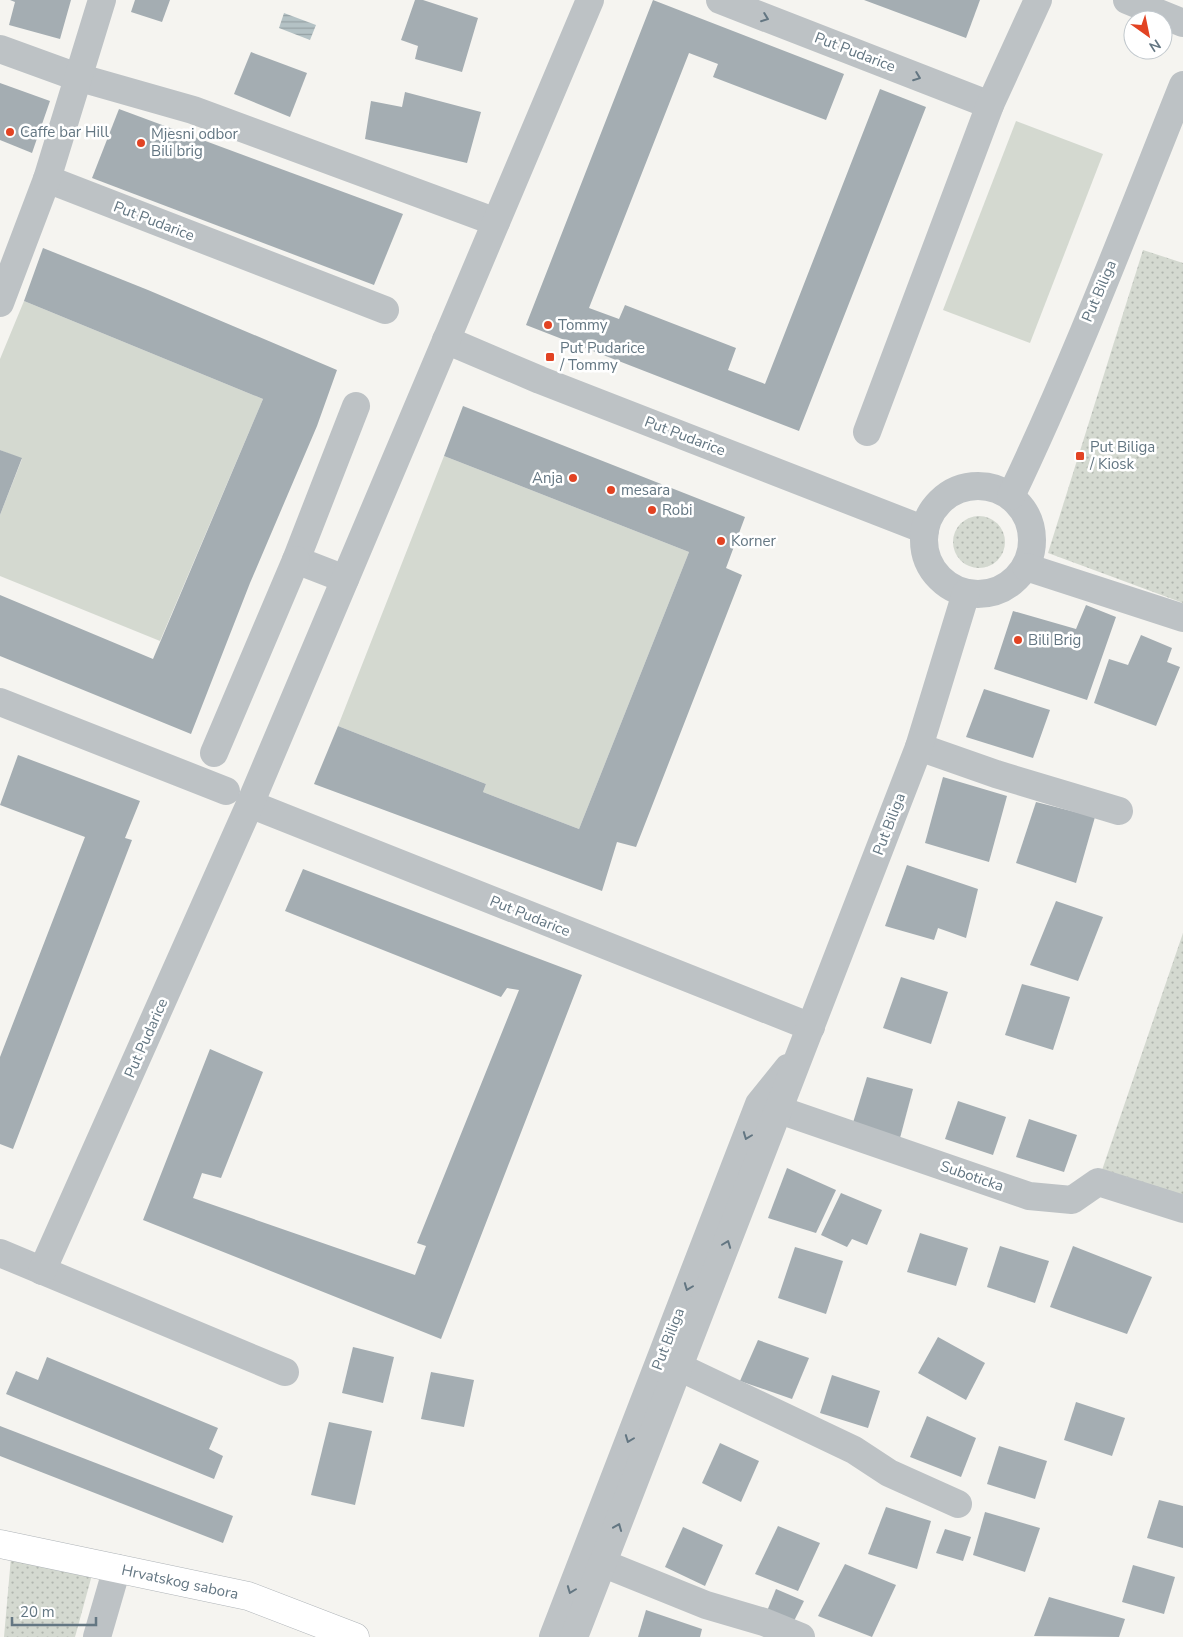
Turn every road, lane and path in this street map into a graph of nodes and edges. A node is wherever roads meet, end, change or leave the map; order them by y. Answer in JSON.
{"nodes":[{"id":1,"x":102,"y":0,"type":"edge"},
{"id":2,"x":590,"y":0,"type":"edge"},
{"id":3,"x":720,"y":0,"type":"edge"},
{"id":4,"x":1038,"y":0,"type":"edge"},
{"id":5,"x":1127,"y":0,"type":"edge"},
{"id":6,"x":1183,"y":23,"type":"edge"},
{"id":7,"x":0,"y":49,"type":"edge"},
{"id":8,"x":77,"y":77,"type":"junction"},
{"id":9,"x":1183,"y":85,"type":"edge"},
{"id":10,"x":990,"y":105,"type":"junction"},
{"id":11,"x":1175,"y":129,"type":"edge"},
{"id":12,"x":46,"y":179,"type":"junction"},
{"id":13,"x":496,"y":222,"type":"junction"},
{"id":14,"x":0,"y":303,"type":"edge"},
{"id":15,"x":385,"y":310,"type":"dead end"},
{"id":16,"x":446,"y":340,"type":"junction"},
{"id":17,"x":356,"y":406,"type":"dead end"},
{"id":18,"x":867,"y":432,"type":"dead end"},
{"id":19,"x":1011,"y":496,"type":"junction"},
{"id":20,"x":925,"y":530,"type":"junction"},
{"id":21,"x":296,"y":560,"type":"junction"},
{"id":22,"x":1026,"y":567,"type":"junction"},
{"id":23,"x":345,"y":579,"type":"junction"},
{"id":24,"x":966,"y":593,"type":"junction"},
{"id":25,"x":1183,"y":618,"type":"edge"},
{"id":26,"x":0,"y":702,"type":"edge"},
{"id":27,"x":919,"y":747,"type":"junction"},
{"id":28,"x":214,"y":753,"type":"dead end"},
{"id":29,"x":226,"y":791,"type":"dead end"},
{"id":30,"x":250,"y":804,"type":"junction"},
{"id":31,"x":1120,"y":810,"type":"dead end"},
{"id":32,"x":811,"y":1027,"type":"junction"},
{"id":33,"x":769,"y":1107,"type":"junction"},
{"id":34,"x":1183,"y":1209,"type":"edge"},
{"id":35,"x":0,"y":1253,"type":"edge"},
{"id":36,"x":42,"y":1271,"type":"junction"},
{"id":37,"x":680,"y":1367,"type":"junction"},
{"id":38,"x":285,"y":1372,"type":"dead end"},
{"id":39,"x":958,"y":1504,"type":"dead end"},
{"id":40,"x":0,"y":1544,"type":"edge"},
{"id":41,"x":602,"y":1563,"type":"junction"},
{"id":42,"x":117,"y":1568,"type":"junction"},
{"id":43,"x":337,"y":1634,"type":"edge"},
{"id":44,"x":558,"y":1636,"type":"edge"},
{"id":45,"x":98,"y":1637,"type":"edge"},
{"id":46,"x":801,"y":1637,"type":"edge"}],
"edges":[{"from":1,"to":8,"type":"street"},
{"from":2,"to":13,"type":"street","name":"Put Pudarice"},
{"from":3,"to":10,"type":"street","name":"Put Pudarice","one_way":true},
{"from":4,"to":10,"type":"street"},
{"from":5,"to":6,"type":"street"},
{"from":7,"to":8,"type":"street"},
{"from":8,"to":12,"type":"street"},
{"from":8,"to":13,"type":"street"},
{"from":9,"to":11,"type":"street","name":"Put Biliga"},
{"from":10,"to":18,"type":"street"},
{"from":11,"to":19,"type":"street","name":"Put Biliga"},
{"from":12,"to":14,"type":"street"},
{"from":12,"to":15,"type":"street","name":"Put Pudarice"},
{"from":13,"to":16,"type":"street","name":"Put Pudarice"},
{"from":16,"to":20,"type":"street","name":"Put Pudarice"},
{"from":16,"to":23,"type":"street","name":"Put Pudarice"},
{"from":17,"to":21,"type":"street"},
{"from":19,"to":20,"type":"street"},
{"from":19,"to":22,"type":"street"},
{"from":20,"to":24,"type":"street"},
{"from":21,"to":23,"type":"street"},
{"from":21,"to":28,"type":"street"},
{"from":22,"to":24,"type":"street"},
{"from":22,"to":25,"type":"street"},
{"from":23,"to":30,"type":"street","name":"Put Pudarice"},
{"from":24,"to":27,"type":"street","name":"Put Biliga"},
{"from":26,"to":29,"type":"street"},
{"from":27,"to":31,"type":"street"},
{"from":27,"to":32,"type":"street","name":"Put Biliga"},
{"from":30,"to":32,"type":"street","name":"Put Pudarice"},
{"from":30,"to":36,"type":"street","name":"Put Pudarice"},
{"from":32,"to":33,"type":"street","name":"Put Biliga"},
{"from":33,"to":34,"type":"street","name":"Suboticka"},
{"from":37,"to":33,"type":"street","name":"Put Biliga","one_way":true},
{"from":33,"to":44,"type":"street","name":"Put Biliga","one_way":true},
{"from":35,"to":36,"type":"street"},
{"from":36,"to":38,"type":"street"},
{"from":37,"to":39,"type":"street"},
{"from":41,"to":37,"type":"street","name":"Put Biliga","one_way":true},
{"from":40,"to":42,"type":"main road","name":"Hrvatskog sabora"},
{"from":41,"to":44,"type":"street","name":"Put Biliga"},
{"from":41,"to":46,"type":"street"},
{"from":42,"to":43,"type":"main road","name":"Hrvatskog sabora"},
{"from":42,"to":45,"type":"street"}]}
